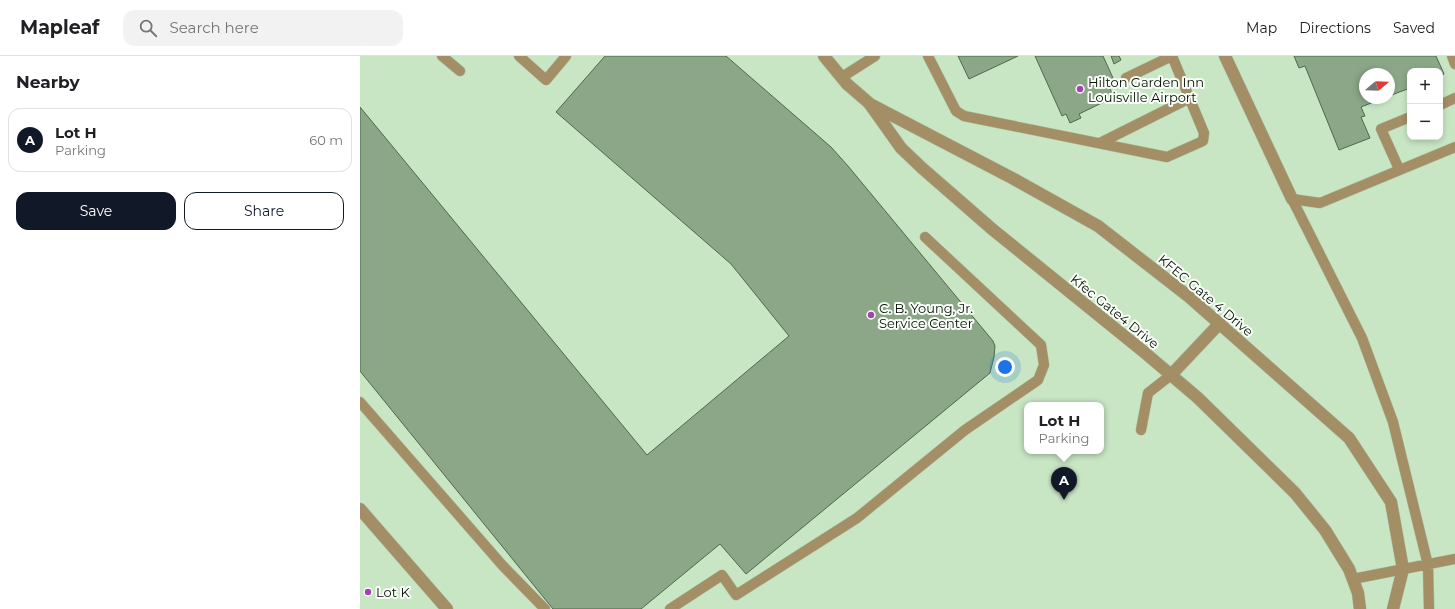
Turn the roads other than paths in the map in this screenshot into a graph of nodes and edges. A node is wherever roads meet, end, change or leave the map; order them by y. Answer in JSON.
{"nodes":[{"id":1,"x":442,"y":56,"type":"edge"},
{"id":2,"x":519,"y":56,"type":"edge"},
{"id":3,"x":566,"y":56,"type":"edge"},
{"id":4,"x":875,"y":56,"type":"edge"},
{"id":5,"x":928,"y":56,"type":"edge"},
{"id":6,"x":1172,"y":56,"type":"edge"},
{"id":7,"x":1225,"y":56,"type":"edge"},
{"id":8,"x":1452,"y":56,"type":"edge"},
{"id":9,"x":829,"y":58,"type":"edge"},
{"id":10,"x":1455,"y":64,"type":"edge"},
{"id":11,"x":460,"y":71,"type":"dead end"},
{"id":12,"x":842,"y":77,"type":"junction"},
{"id":13,"x":1126,"y":78,"type":"dead end"},
{"id":14,"x":1190,"y":98,"type":"junction"},
{"id":15,"x":1455,"y":98,"type":"edge"},
{"id":16,"x":869,"y":103,"type":"junction"},
{"id":17,"x":1442,"y":104,"type":"edge"},
{"id":18,"x":1407,"y":118,"type":"edge"},
{"id":19,"x":1100,"y":143,"type":"junction"},
{"id":20,"x":1455,"y":147,"type":"edge"},
{"id":21,"x":1399,"y":170,"type":"junction"},
{"id":22,"x":1292,"y":199,"type":"junction"},
{"id":23,"x":925,"y":237,"type":"dead end"},
{"id":24,"x":1220,"y":323,"type":"junction"},
{"id":25,"x":1171,"y":374,"type":"junction"},
{"id":26,"x":360,"y":402,"type":"edge"},
{"id":27,"x":1141,"y":430,"type":"dead end"},
{"id":28,"x":360,"y":510,"type":"edge"},
{"id":29,"x":1455,"y":559,"type":"edge"},
{"id":30,"x":1428,"y":565,"type":"junction"},
{"id":31,"x":1403,"y":569,"type":"junction"},
{"id":32,"x":1353,"y":579,"type":"junction"},
{"id":33,"x":447,"y":609,"type":"edge"},
{"id":34,"x":545,"y":609,"type":"edge"},
{"id":35,"x":670,"y":609,"type":"edge"},
{"id":36,"x":1360,"y":609,"type":"edge"},
{"id":37,"x":1393,"y":609,"type":"edge"},
{"id":38,"x":1429,"y":609,"type":"edge"}],
"edges":[{"from":1,"to":11,"type":"lane"},
{"from":2,"to":3,"type":"lane"},
{"from":4,"to":12,"type":"lane"},
{"from":5,"to":19,"type":"lane"},
{"from":6,"to":13,"type":"lane"},
{"from":6,"to":14,"type":"lane"},
{"from":7,"to":22,"type":"street"},
{"from":8,"to":10,"type":"lane"},
{"from":9,"to":12,"type":"street","name":"Kfec Gate4 Drive"},
{"from":12,"to":16,"type":"street","name":"Kfec Gate4 Drive"},
{"from":14,"to":19,"type":"lane"},
{"from":14,"to":19,"type":"lane"},
{"from":15,"to":17,"type":"lane"},
{"from":16,"to":24,"type":"street","name":"KFEC Gate 4 Drive"},
{"from":16,"to":25,"type":"street","name":"Kfec Gate4 Drive"},
{"from":18,"to":21,"type":"lane"},
{"from":20,"to":21,"type":"lane"},
{"from":21,"to":22,"type":"lane"},
{"from":22,"to":30,"type":"lane"},
{"from":23,"to":35,"type":"lane"},
{"from":24,"to":25,"type":"street"},
{"from":24,"to":31,"type":"street","name":"KFEC Gate 4 Drive"},
{"from":25,"to":27,"type":"lane"},
{"from":25,"to":32,"type":"street","name":"Kfec Gate4 Drive"},
{"from":26,"to":34,"type":"lane"},
{"from":28,"to":33,"type":"street"},
{"from":29,"to":30,"type":"lane"},
{"from":30,"to":31,"type":"lane"},
{"from":30,"to":38,"type":"lane"},
{"from":31,"to":32,"type":"lane"},
{"from":31,"to":37,"type":"street","name":"KFEC Gate 4 Drive"},
{"from":32,"to":36,"type":"street","name":"Kfec Gate4 Drive"}]}
